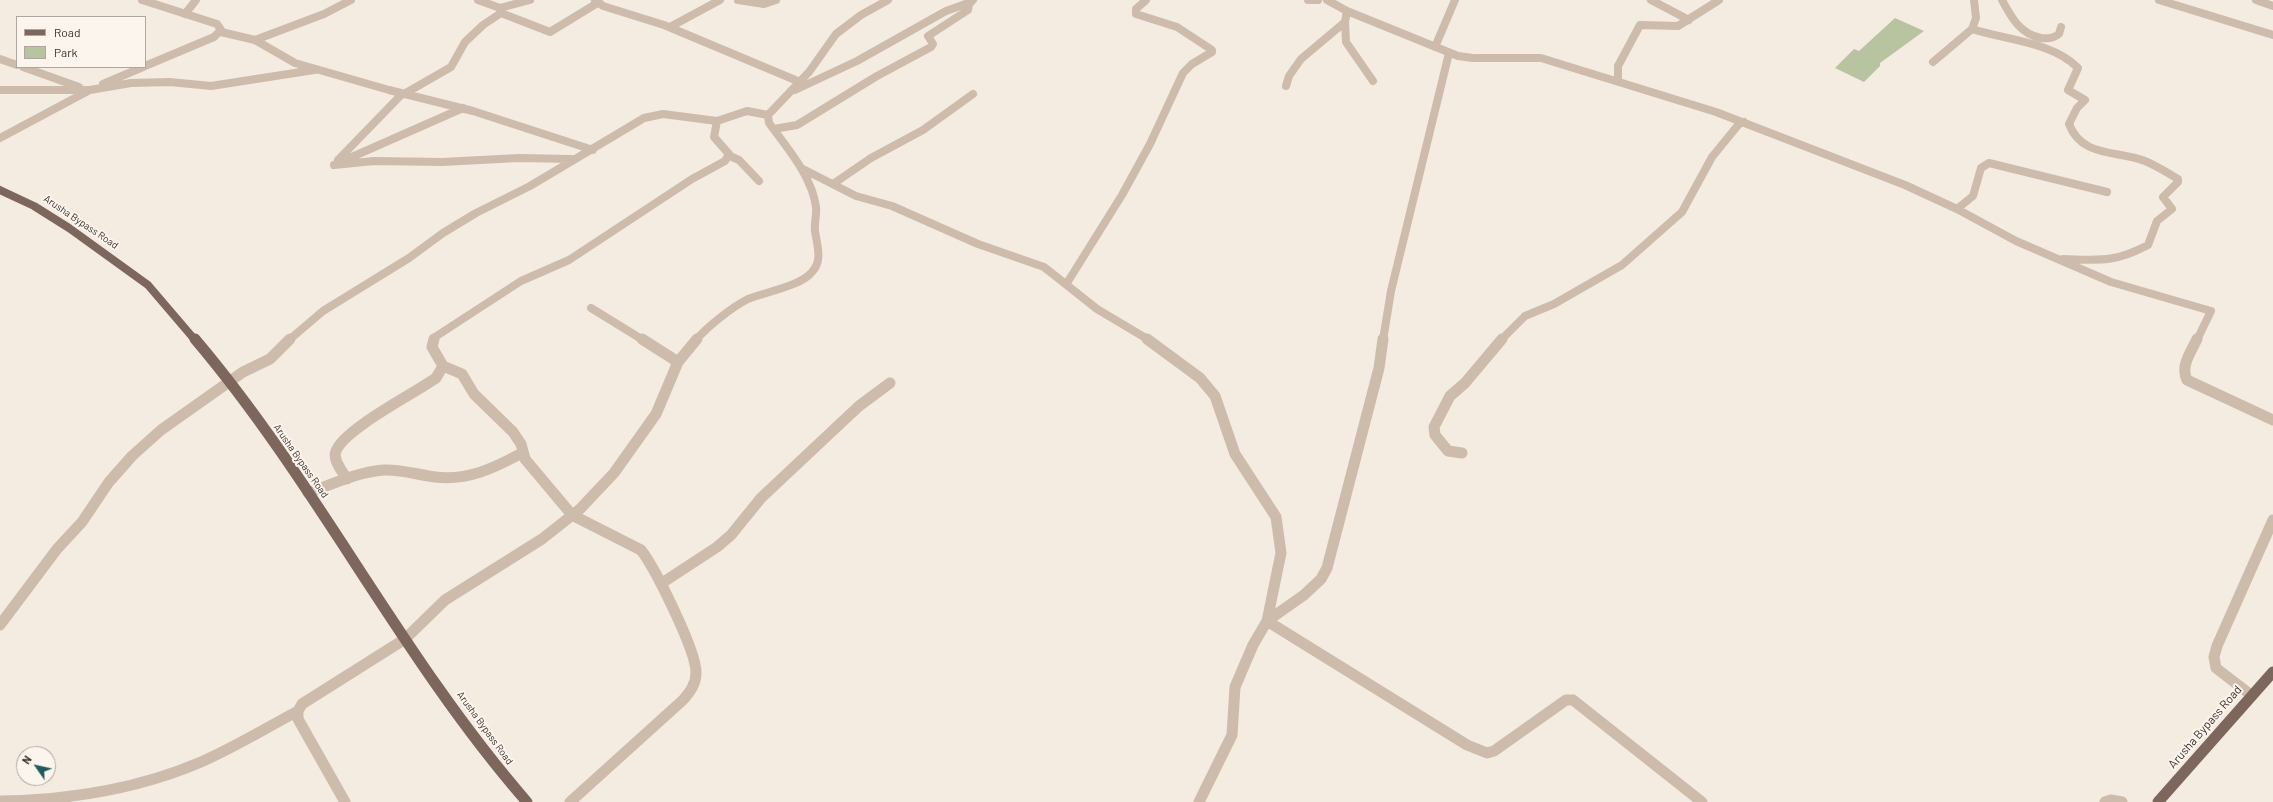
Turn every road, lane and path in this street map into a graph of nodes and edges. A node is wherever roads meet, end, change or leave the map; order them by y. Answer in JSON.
{"nodes":[{"id":1,"x":142,"y":0,"type":"edge"},
{"id":2,"x":196,"y":0,"type":"edge"},
{"id":3,"x":351,"y":0,"type":"edge"},
{"id":4,"x":478,"y":0,"type":"edge"},
{"id":5,"x":521,"y":0,"type":"edge"},
{"id":6,"x":530,"y":0,"type":"edge"},
{"id":7,"x":720,"y":0,"type":"edge"},
{"id":8,"x":738,"y":0,"type":"edge"},
{"id":9,"x":776,"y":0,"type":"edge"},
{"id":10,"x":888,"y":0,"type":"edge"},
{"id":11,"x":1146,"y":0,"type":"edge"},
{"id":12,"x":1308,"y":0,"type":"edge"},
{"id":13,"x":1318,"y":0,"type":"edge"},
{"id":14,"x":1327,"y":0,"type":"edge"},
{"id":15,"x":1456,"y":0,"type":"edge"},
{"id":16,"x":1651,"y":0,"type":"edge"},
{"id":17,"x":1719,"y":0,"type":"edge"},
{"id":18,"x":1974,"y":0,"type":"edge"},
{"id":19,"x":2002,"y":0,"type":"edge"},
{"id":20,"x":2158,"y":0,"type":"edge"},
{"id":21,"x":2256,"y":0,"type":"edge"},
{"id":22,"x":597,"y":1,"type":"edge"},
{"id":23,"x":972,"y":1,"type":"edge"},
{"id":24,"x":2172,"y":2,"type":"edge"},
{"id":25,"x":513,"y":6,"type":"junction"},
{"id":26,"x":2273,"y":6,"type":"edge"},
{"id":27,"x":500,"y":11,"type":"junction"},
{"id":28,"x":1347,"y":11,"type":"junction"},
{"id":29,"x":185,"y":14,"type":"junction"},
{"id":30,"x":1689,"y":20,"type":"junction"},
{"id":31,"x":1345,"y":22,"type":"junction"},
{"id":32,"x":670,"y":27,"type":"junction"},
{"id":33,"x":2061,"y":27,"type":"dead end"},
{"id":34,"x":1972,"y":29,"type":"junction"},
{"id":35,"x":221,"y":32,"type":"junction"},
{"id":36,"x":2273,"y":35,"type":"edge"},
{"id":37,"x":255,"y":40,"type":"junction"},
{"id":38,"x":1435,"y":47,"type":"junction"},
{"id":39,"x":1449,"y":53,"type":"junction"},
{"id":40,"x":0,"y":59,"type":"edge"},
{"id":41,"x":1933,"y":62,"type":"dead end"},
{"id":42,"x":16,"y":65,"type":"edge"},
{"id":43,"x":146,"y":66,"type":"edge"},
{"id":44,"x":26,"y":68,"type":"edge"},
{"id":45,"x":142,"y":68,"type":"edge"},
{"id":46,"x":316,"y":69,"type":"junction"},
{"id":47,"x":1618,"y":80,"type":"junction"},
{"id":48,"x":1373,"y":81,"type":"dead end"},
{"id":49,"x":800,"y":82,"type":"junction"},
{"id":50,"x":1286,"y":86,"type":"dead end"},
{"id":51,"x":0,"y":90,"type":"edge"},
{"id":52,"x":90,"y":90,"type":"junction"},
{"id":53,"x":790,"y":92,"type":"junction"},
{"id":54,"x":403,"y":94,"type":"junction"},
{"id":55,"x":973,"y":94,"type":"dead end"},
{"id":56,"x":463,"y":108,"type":"junction"},
{"id":57,"x":768,"y":115,"type":"junction"},
{"id":58,"x":717,"y":121,"type":"junction"},
{"id":59,"x":1744,"y":122,"type":"junction"},
{"id":60,"x":774,"y":130,"type":"junction"},
{"id":61,"x":0,"y":138,"type":"edge"},
{"id":62,"x":593,"y":150,"type":"junction"},
{"id":63,"x":730,"y":156,"type":"junction"},
{"id":64,"x":573,"y":159,"type":"junction"},
{"id":65,"x":334,"y":165,"type":"junction"},
{"id":66,"x":801,"y":168,"type":"junction"},
{"id":67,"x":759,"y":181,"type":"dead end"},
{"id":68,"x":833,"y":184,"type":"junction"},
{"id":69,"x":0,"y":190,"type":"edge"},
{"id":70,"x":2107,"y":192,"type":"dead end"},
{"id":71,"x":1957,"y":209,"type":"junction"},
{"id":72,"x":2055,"y":259,"type":"junction"},
{"id":73,"x":1067,"y":283,"type":"junction"},
{"id":74,"x":591,"y":308,"type":"dead end"},
{"id":75,"x":678,"y":362,"type":"junction"},
{"id":76,"x":443,"y":366,"type":"junction"},
{"id":77,"x":230,"y":381,"type":"junction"},
{"id":78,"x":890,"y":383,"type":"dead end"},
{"id":79,"x":2273,"y":420,"type":"edge"},
{"id":80,"x":522,"y":453,"type":"junction"},
{"id":81,"x":1462,"y":453,"type":"dead end"},
{"id":82,"x":347,"y":479,"type":"junction"},
{"id":83,"x":308,"y":493,"type":"junction"},
{"id":84,"x":572,"y":516,"type":"junction"},
{"id":85,"x":2273,"y":520,"type":"edge"},
{"id":86,"x":662,"y":583,"type":"junction"},
{"id":87,"x":1267,"y":621,"type":"junction"},
{"id":88,"x":0,"y":625,"type":"edge"},
{"id":89,"x":405,"y":639,"type":"junction"},
{"id":90,"x":2273,"y":672,"type":"edge"},
{"id":91,"x":2251,"y":695,"type":"junction"},
{"id":92,"x":298,"y":711,"type":"junction"},
{"id":93,"x":0,"y":801,"type":"edge"},
{"id":94,"x":1696,"y":801,"type":"edge"},
{"id":95,"x":345,"y":802,"type":"edge"},
{"id":96,"x":527,"y":802,"type":"edge"},
{"id":97,"x":570,"y":802,"type":"edge"},
{"id":98,"x":1199,"y":802,"type":"edge"},
{"id":99,"x":2105,"y":802,"type":"edge"},
{"id":100,"x":2122,"y":802,"type":"edge"},
{"id":101,"x":2158,"y":802,"type":"edge"}],
"edges":[{"from":1,"to":29,"type":"street"},
{"from":2,"to":29,"type":"street"},
{"from":3,"to":37,"type":"street"},
{"from":4,"to":27,"type":"street"},
{"from":5,"to":25,"type":"street"},
{"from":6,"to":25,"type":"street"},
{"from":7,"to":32,"type":"street"},
{"from":8,"to":9,"type":"street"},
{"from":10,"to":49,"type":"street"},
{"from":11,"to":73,"type":"street"},
{"from":12,"to":13,"type":"street"},
{"from":14,"to":28,"type":"street"},
{"from":15,"to":38,"type":"street"},
{"from":16,"to":30,"type":"street"},
{"from":17,"to":30,"type":"street"},
{"from":18,"to":34,"type":"street"},
{"from":19,"to":33,"type":"street"},
{"from":20,"to":24,"type":"street"},
{"from":21,"to":26,"type":"street"},
{"from":22,"to":27,"type":"street"},
{"from":22,"to":32,"type":"street"},
{"from":23,"to":53,"type":"street"},
{"from":23,"to":60,"type":"street"},
{"from":24,"to":36,"type":"street"},
{"from":25,"to":27,"type":"street"},
{"from":27,"to":54,"type":"street"},
{"from":28,"to":31,"type":"street"},
{"from":28,"to":38,"type":"street"},
{"from":29,"to":35,"type":"street"},
{"from":30,"to":47,"type":"street"},
{"from":31,"to":48,"type":"street"},
{"from":31,"to":50,"type":"street"},
{"from":32,"to":49,"type":"street"},
{"from":34,"to":41,"type":"street"},
{"from":34,"to":72,"type":"street"},
{"from":35,"to":37,"type":"street"},
{"from":35,"to":43,"type":"street"},
{"from":37,"to":46,"type":"street"},
{"from":38,"to":39,"type":"street"},
{"from":39,"to":47,"type":"street"},
{"from":39,"to":87,"type":"street"},
{"from":40,"to":42,"type":"street"},
{"from":44,"to":52,"type":"street"},
{"from":45,"to":52,"type":"street"},
{"from":46,"to":52,"type":"street"},
{"from":46,"to":54,"type":"street"},
{"from":47,"to":59,"type":"street"},
{"from":49,"to":53,"type":"street"},
{"from":51,"to":52,"type":"street"},
{"from":52,"to":61,"type":"street"},
{"from":53,"to":57,"type":"street"},
{"from":54,"to":56,"type":"street"},
{"from":54,"to":65,"type":"street"},
{"from":55,"to":68,"type":"street"},
{"from":56,"to":62,"type":"street"},
{"from":56,"to":65,"type":"street"},
{"from":57,"to":58,"type":"street"},
{"from":57,"to":60,"type":"street"},
{"from":58,"to":62,"type":"street"},
{"from":58,"to":63,"type":"street"},
{"from":59,"to":71,"type":"street"},
{"from":59,"to":81,"type":"street"},
{"from":60,"to":66,"type":"street"},
{"from":62,"to":64,"type":"street"},
{"from":63,"to":67,"type":"street"},
{"from":63,"to":76,"type":"street"},
{"from":64,"to":65,"type":"street"},
{"from":64,"to":77,"type":"street"},
{"from":66,"to":68,"type":"street"},
{"from":66,"to":75,"type":"street"},
{"from":68,"to":73,"type":"street"},
{"from":69,"to":77,"type":"main road","name":"Arusha Bypass Road"},
{"from":70,"to":71,"type":"street"},
{"from":71,"to":72,"type":"street"},
{"from":72,"to":79,"type":"street"},
{"from":73,"to":87,"type":"street"},
{"from":74,"to":75,"type":"street"},
{"from":75,"to":84,"type":"street"},
{"from":76,"to":80,"type":"street"},
{"from":76,"to":82,"type":"street"},
{"from":77,"to":83,"type":"main road","name":"Arusha Bypass Road"},
{"from":77,"to":88,"type":"street"},
{"from":78,"to":86,"type":"street"},
{"from":80,"to":82,"type":"street"},
{"from":80,"to":84,"type":"street"},
{"from":82,"to":83,"type":"street"},
{"from":83,"to":89,"type":"main road","name":"Arusha Bypass Road"},
{"from":84,"to":86,"type":"street"},
{"from":84,"to":89,"type":"street"},
{"from":85,"to":91,"type":"street"},
{"from":86,"to":97,"type":"street"},
{"from":87,"to":94,"type":"street"},
{"from":87,"to":98,"type":"street"},
{"from":89,"to":92,"type":"street"},
{"from":89,"to":96,"type":"main road","name":"Arusha Bypass Road"},
{"from":90,"to":91,"type":"main road","name":"Arusha Bypass Road"},
{"from":91,"to":101,"type":"main road","name":"Arusha Bypass Road"},
{"from":92,"to":93,"type":"street"},
{"from":92,"to":95,"type":"street"},
{"from":99,"to":100,"type":"street"}]}
